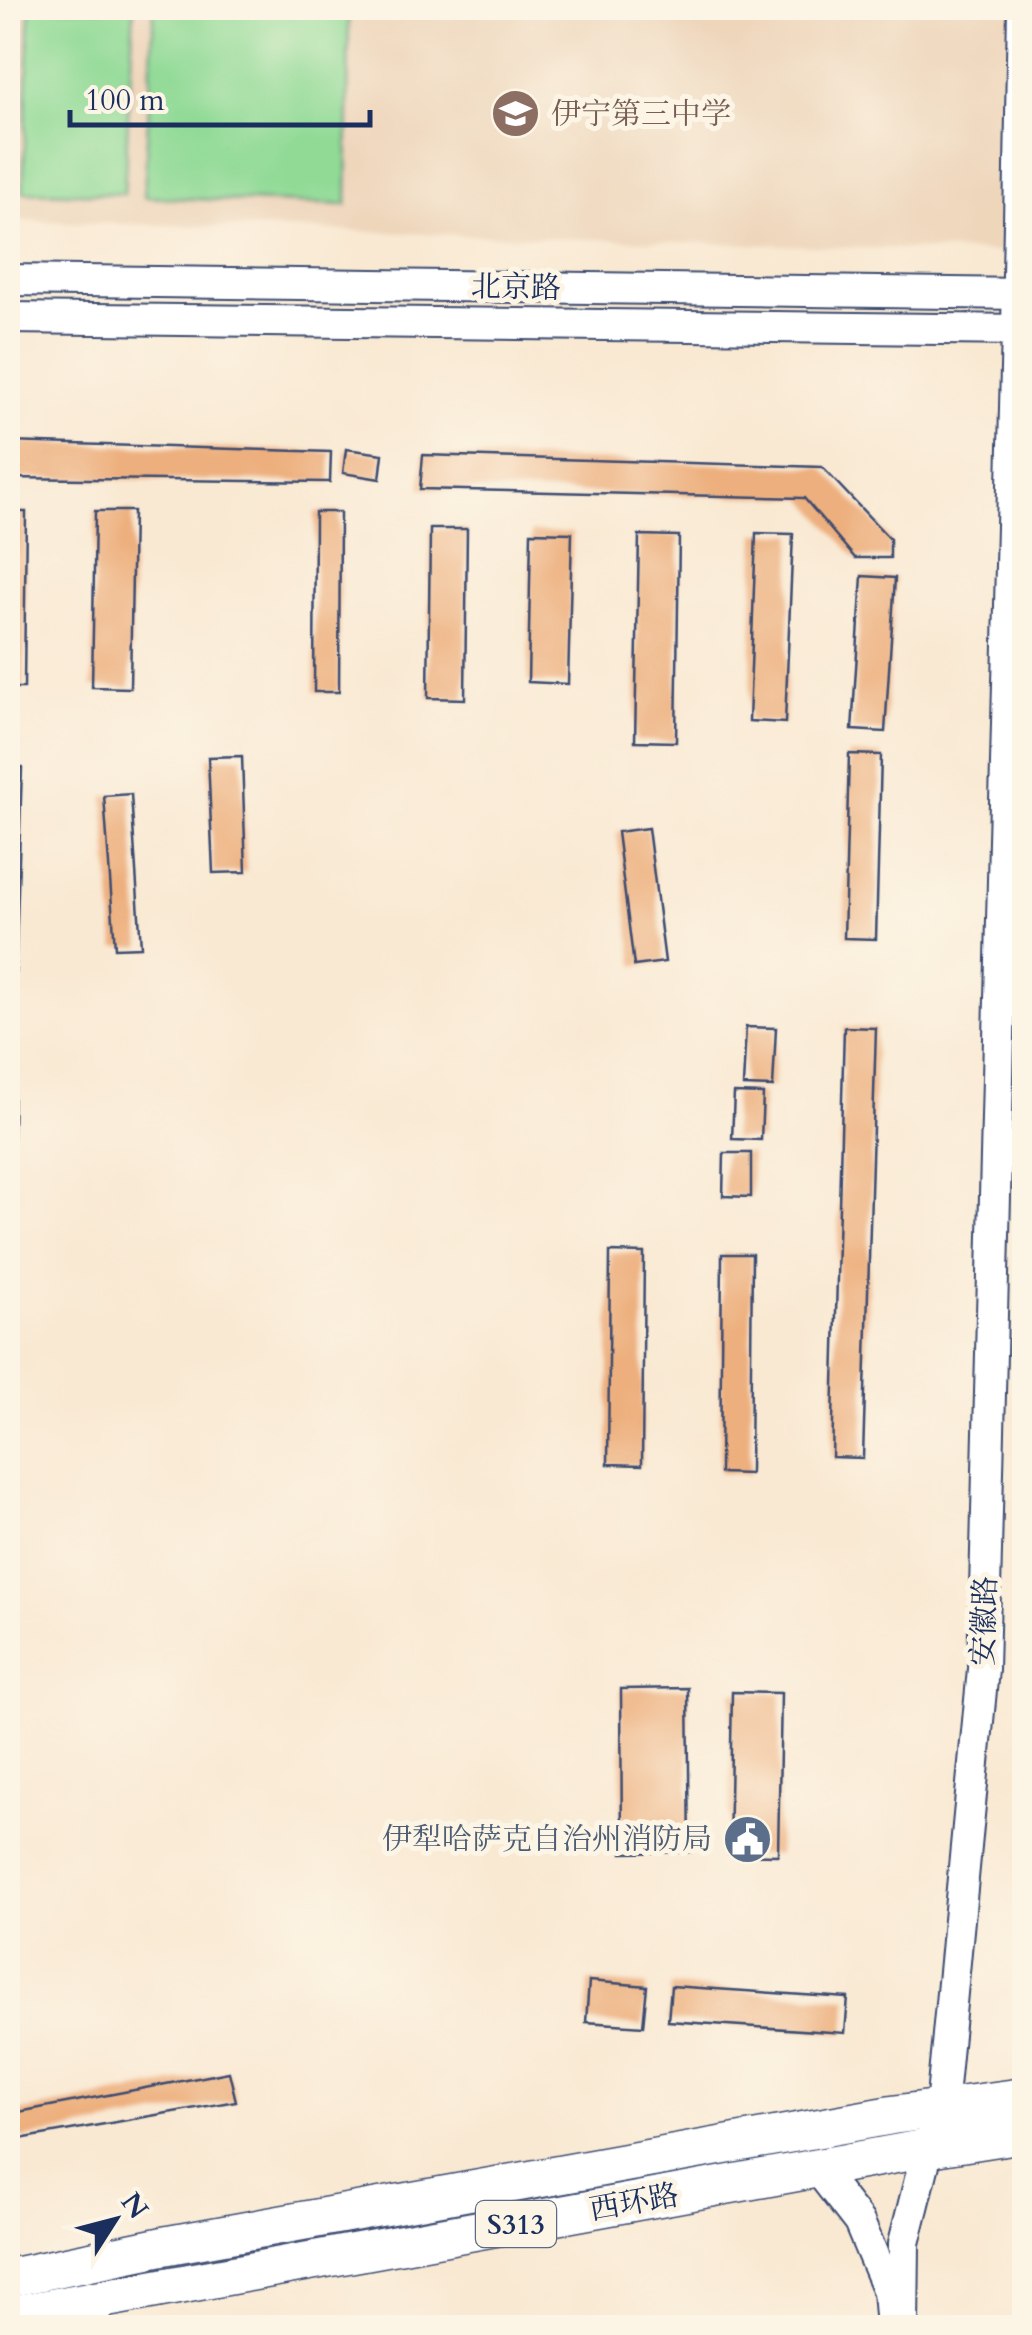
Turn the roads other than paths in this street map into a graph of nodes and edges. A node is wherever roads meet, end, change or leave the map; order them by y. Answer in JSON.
{"nodes":[{"id":1,"x":1023,"y":8,"type":"edge"},
{"id":2,"x":8,"y":280,"type":"edge"},
{"id":3,"x":1021,"y":294,"type":"edge"},
{"id":4,"x":8,"y":318,"type":"edge"},
{"id":5,"x":1021,"y":329,"type":"edge"},
{"id":6,"x":1010,"y":1152,"type":"edge"},
{"id":7,"x":1024,"y":2097,"type":"edge"},
{"id":8,"x":941,"y":2108,"type":"junction"},
{"id":9,"x":1024,"y":2132,"type":"edge"},
{"id":10,"x":928,"y":2148,"type":"junction"},
{"id":11,"x":818,"y":2169,"type":"junction"},
{"id":12,"x":8,"y":2278,"type":"edge"},
{"id":13,"x":94,"y":2314,"type":"edge"},
{"id":14,"x":8,"y":2316,"type":"edge"},
{"id":15,"x":890,"y":2328,"type":"edge"},
{"id":16,"x":903,"y":2328,"type":"edge"}],
"edges":[{"from":1,"to":3,"type":"street","name":"安徽路"},
{"from":2,"to":3,"type":"street","name":"北京路"},
{"from":3,"to":5,"type":"street","name":"安徽路"},
{"from":4,"to":5,"type":"street","name":"北京路"},
{"from":5,"to":6,"type":"street","name":"安徽路"},
{"from":6,"to":8,"type":"street","name":"安徽路"},
{"from":7,"to":8,"type":"main road","name":"西环路","number":"S313"},
{"from":8,"to":10,"type":"street","name":"安徽路"},
{"from":8,"to":12,"type":"main road","name":"西环路","number":"S313"},
{"from":9,"to":10,"type":"main road","name":"西环路","number":"S313"},
{"from":10,"to":11,"type":"main road","name":"西环路","number":"S313"},
{"from":10,"to":16,"type":"street","name":"安徽路"},
{"from":11,"to":13,"type":"main road","name":"西环路","number":"S313"},
{"from":11,"to":15,"type":"street"},
{"from":13,"to":14,"type":"main road","name":"西环路","number":"S313"}]}
